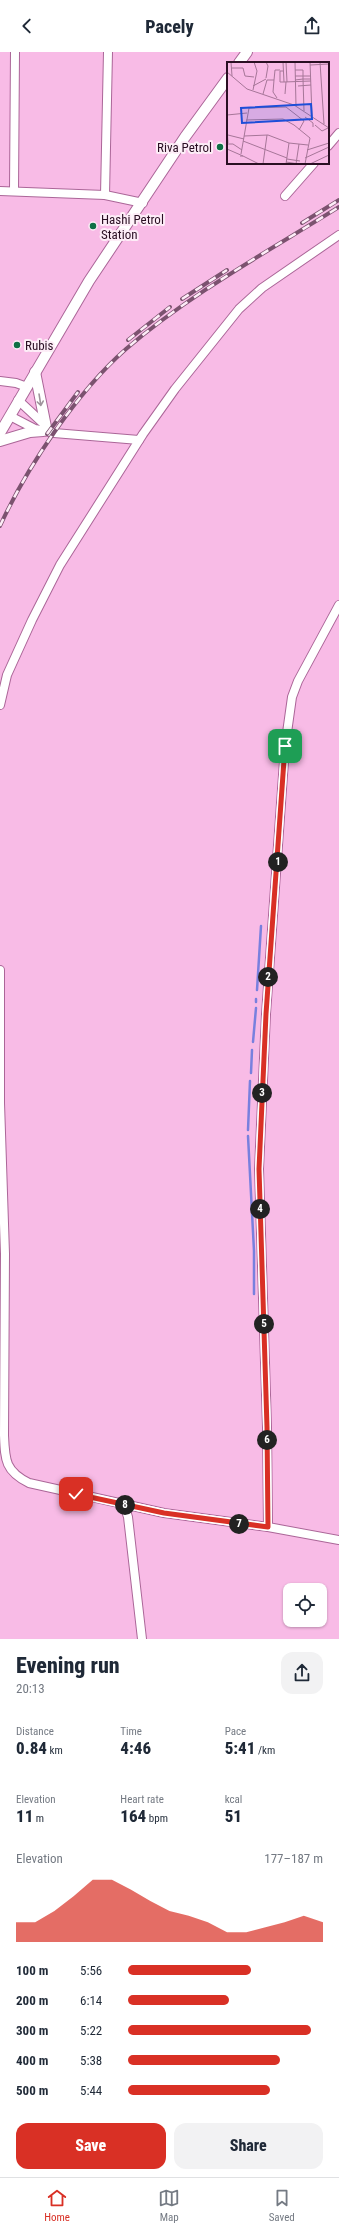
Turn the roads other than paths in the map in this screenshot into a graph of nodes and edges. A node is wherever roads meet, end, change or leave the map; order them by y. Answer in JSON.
{"nodes":[{"id":1,"x":15,"y":52,"type":"edge"},
{"id":2,"x":108,"y":52,"type":"edge"},
{"id":3,"x":247,"y":52,"type":"edge"},
{"id":4,"x":240,"y":62,"type":"edge"},
{"id":5,"x":227,"y":79,"type":"edge"},
{"id":6,"x":339,"y":133,"type":"edge"},
{"id":7,"x":329,"y":145,"type":"edge"},
{"id":8,"x":313,"y":164,"type":"edge"},
{"id":9,"x":14,"y":190,"type":"junction"},
{"id":10,"x":0,"y":191,"type":"edge"},
{"id":11,"x":105,"y":195,"type":"junction"},
{"id":12,"x":285,"y":196,"type":"dead end"},
{"id":13,"x":143,"y":203,"type":"junction"},
{"id":14,"x":339,"y":235,"type":"edge"},
{"id":15,"x":35,"y":372,"type":"junction"},
{"id":16,"x":0,"y":381,"type":"edge"},
{"id":17,"x":26,"y":387,"type":"junction"},
{"id":18,"x":18,"y":400,"type":"junction"},
{"id":19,"x":10,"y":416,"type":"junction"},
{"id":20,"x":47,"y":430,"type":"junction"},
{"id":21,"x":0,"y":433,"type":"edge"},
{"id":22,"x":139,"y":440,"type":"junction"},
{"id":23,"x":0,"y":441,"type":"edge"},
{"id":24,"x":339,"y":605,"type":"edge"},
{"id":25,"x":0,"y":705,"type":"edge"},
{"id":26,"x":0,"y":970,"type":"edge"},
{"id":27,"x":124,"y":1505,"type":"junction"},
{"id":28,"x":268,"y":1527,"type":"junction"},
{"id":29,"x":339,"y":1540,"type":"edge"},
{"id":30,"x":142,"y":1639,"type":"edge"}],
"edges":[{"from":1,"to":9,"type":"street"},
{"from":2,"to":11,"type":"street"},
{"from":3,"to":4,"type":"main road"},
{"from":5,"to":13,"type":"main road"},
{"from":6,"to":7,"type":"street"},
{"from":8,"to":12,"type":"street"},
{"from":9,"to":10,"type":"street"},
{"from":9,"to":11,"type":"street"},
{"from":11,"to":13,"type":"street"},
{"from":13,"to":15,"type":"main road"},
{"from":14,"to":22,"type":"street"},
{"from":15,"to":17,"type":"main road"},
{"from":15,"to":20,"type":"main road","one_way":true},
{"from":16,"to":17,"type":"street"},
{"from":17,"to":18,"type":"main road"},
{"from":18,"to":19,"type":"main road"},
{"from":18,"to":20,"type":"street"},
{"from":19,"to":20,"type":"street"},
{"from":19,"to":21,"type":"main road"},
{"from":20,"to":22,"type":"street"},
{"from":20,"to":23,"type":"main road"},
{"from":22,"to":25,"type":"street"},
{"from":24,"to":28,"type":"street"},
{"from":26,"to":27,"type":"street"},
{"from":27,"to":28,"type":"street"},
{"from":27,"to":30,"type":"street"},
{"from":28,"to":29,"type":"street"}]}
